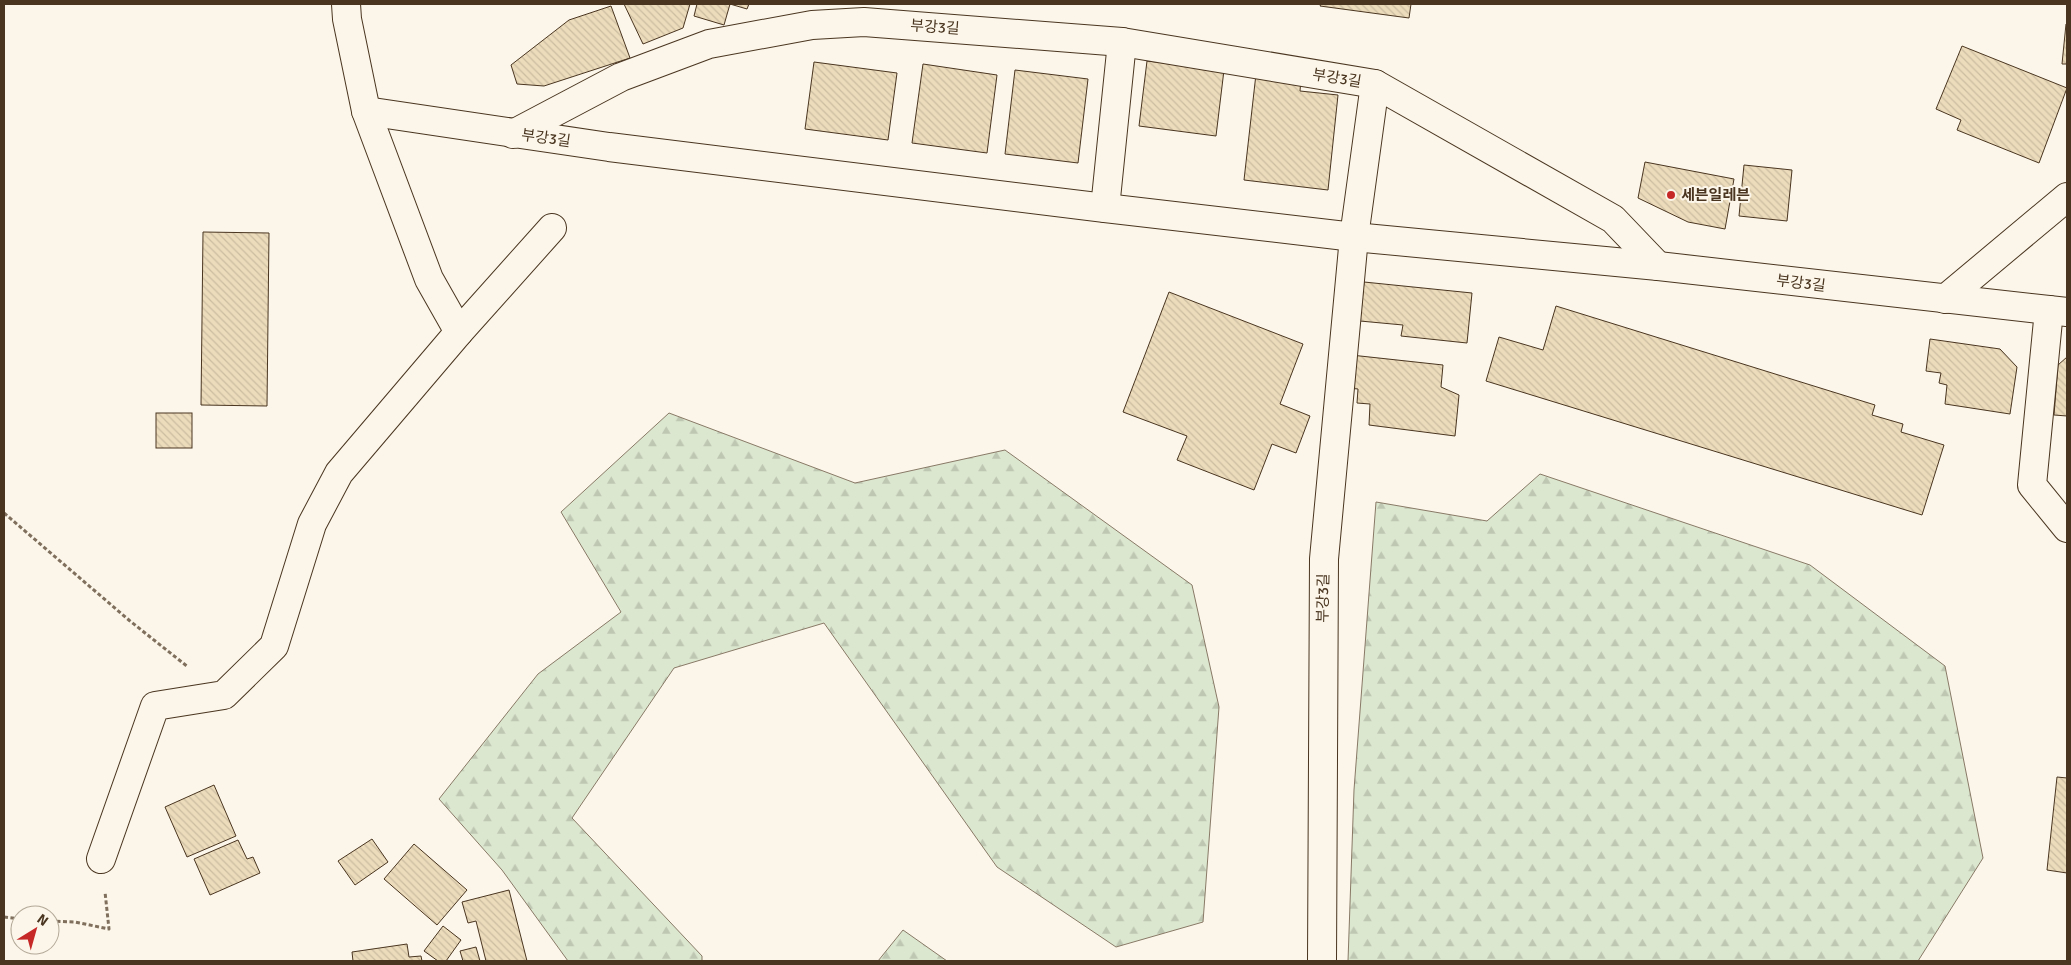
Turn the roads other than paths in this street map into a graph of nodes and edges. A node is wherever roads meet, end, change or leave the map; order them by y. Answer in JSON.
{"nodes":[{"id":1,"x":346,"y":4,"type":"edge"},
{"id":2,"x":1122,"y":42,"type":"junction"},
{"id":3,"x":1375,"y":84,"type":"junction"},
{"id":4,"x":366,"y":112,"type":"junction"},
{"id":5,"x":513,"y":134,"type":"junction"},
{"id":6,"x":2067,"y":197,"type":"edge"},
{"id":7,"x":1105,"y":208,"type":"junction"},
{"id":8,"x":552,"y":228,"type":"dead end"},
{"id":9,"x":1354,"y":237,"type":"junction"},
{"id":10,"x":1658,"y":266,"type":"junction"},
{"id":11,"x":1944,"y":299,"type":"junction"},
{"id":12,"x":2058,"y":311,"type":"edge"},
{"id":13,"x":460,"y":332,"type":"junction"},
{"id":14,"x":2067,"y":528,"type":"edge"},
{"id":15,"x":101,"y":859,"type":"road end"},
{"id":16,"x":1322,"y":961,"type":"edge"}],
"edges":[{"from":1,"to":4,"type":"street"},
{"from":2,"to":3,"type":"street","name":"부강3길"},
{"from":2,"to":5,"type":"street","name":"부강3길"},
{"from":2,"to":7,"type":"street"},
{"from":3,"to":9,"type":"street","name":"부강3길"},
{"from":3,"to":10,"type":"street","name":"부강3길"},
{"from":4,"to":5,"type":"street","name":"부강3길"},
{"from":4,"to":13,"type":"street"},
{"from":5,"to":7,"type":"street","name":"부강3길"},
{"from":6,"to":11,"type":"street"},
{"from":7,"to":9,"type":"street","name":"부강3길"},
{"from":8,"to":13,"type":"street"},
{"from":9,"to":10,"type":"street","name":"부강3길"},
{"from":9,"to":16,"type":"street","name":"부강3길"},
{"from":10,"to":11,"type":"street","name":"부강3길"},
{"from":11,"to":12,"type":"street","name":"부강3길"},
{"from":12,"to":14,"type":"street","name":"부강3길"},
{"from":13,"to":15,"type":"street"}]}
